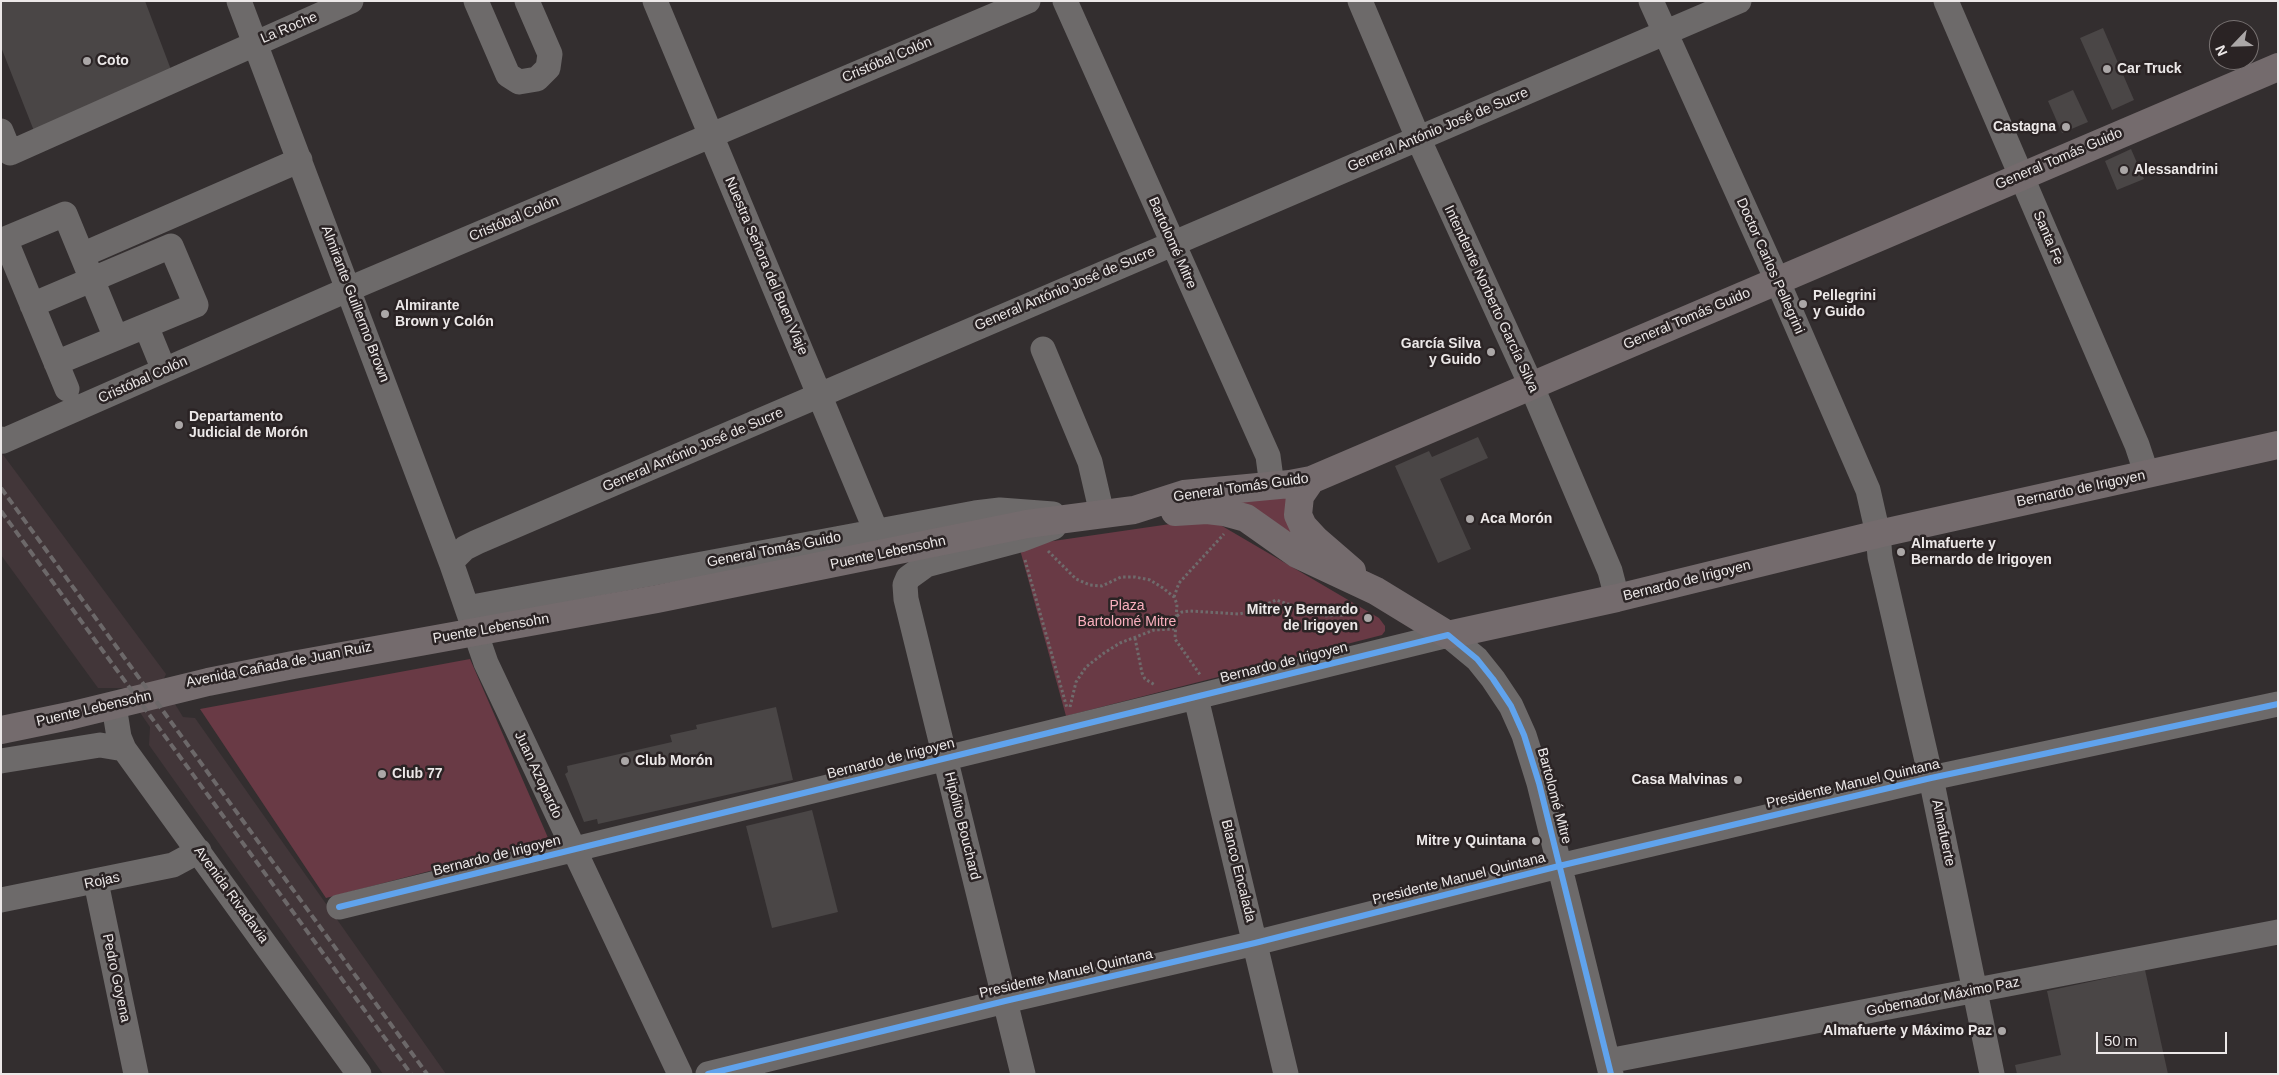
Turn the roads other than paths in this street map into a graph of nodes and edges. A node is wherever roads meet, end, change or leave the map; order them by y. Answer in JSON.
{"nodes":[{"id":1,"x":239,"y":1,"type":"edge"},
{"id":2,"x":351,"y":1,"type":"edge"},
{"id":3,"x":476,"y":1,"type":"edge"},
{"id":4,"x":527,"y":1,"type":"edge"},
{"id":5,"x":655,"y":1,"type":"edge"},
{"id":6,"x":1028,"y":1,"type":"edge"},
{"id":7,"x":1065,"y":1,"type":"edge"},
{"id":8,"x":1360,"y":1,"type":"edge"},
{"id":9,"x":1651,"y":1,"type":"edge"},
{"id":10,"x":1739,"y":1,"type":"edge"},
{"id":11,"x":1946,"y":1,"type":"edge"},
{"id":12,"x":1665,"y":33,"type":"junction"},
{"id":13,"x":255,"y":43,"type":"junction"},
{"id":14,"x":2278,"y":66,"type":"edge"},
{"id":15,"x":1,"y":131,"type":"edge"},
{"id":16,"x":710,"y":135,"type":"junction"},
{"id":17,"x":1418,"y":138,"type":"junction"},
{"id":18,"x":300,"y":160,"type":"junction"},
{"id":19,"x":2021,"y":175,"type":"junction"},
{"id":20,"x":1172,"y":243,"type":"junction"},
{"id":21,"x":82,"y":256,"type":"junction"},
{"id":22,"x":92,"y":280,"type":"junction"},
{"id":23,"x":1777,"y":280,"type":"junction"},
{"id":24,"x":349,"y":289,"type":"junction"},
{"id":25,"x":32,"y":305,"type":"junction"},
{"id":26,"x":146,"y":326,"type":"junction"},
{"id":27,"x":116,"y":338,"type":"junction"},
{"id":28,"x":1043,"y":349,"type":"dead end"},
{"id":29,"x":56,"y":363,"type":"junction"},
{"id":30,"x":164,"y":370,"type":"junction"},
{"id":31,"x":1531,"y":386,"type":"junction"},
{"id":32,"x":66,"y":390,"type":"dead end"},
{"id":33,"x":821,"y":395,"type":"junction"},
{"id":34,"x":2,"y":440,"type":"edge"},
{"id":35,"x":2278,"y":445,"type":"edge"},
{"id":36,"x":2147,"y":475,"type":"junction"},
{"id":37,"x":1311,"y":480,"type":"junction"},
{"id":38,"x":1272,"y":486,"type":"junction"},
{"id":39,"x":1134,"y":510,"type":"junction"},
{"id":40,"x":1092,"y":515,"type":"junction"},
{"id":41,"x":876,"y":530,"type":"junction"},
{"id":42,"x":981,"y":533,"type":"joint"},
{"id":43,"x":1878,"y":534,"type":"junction"},
{"id":44,"x":451,"y":562,"type":"junction"},
{"id":45,"x":908,"y":578,"type":"joint"},
{"id":46,"x":1376,"y":591,"type":"junction"},
{"id":47,"x":1617,"y":598,"type":"junction"},
{"id":48,"x":470,"y":618,"type":"junction"},
{"id":49,"x":1448,"y":635,"type":"junction"},
{"id":50,"x":1206,"y":696,"type":"junction"},
{"id":51,"x":2278,"y":704,"type":"edge"},
{"id":52,"x":115,"y":712,"type":"junction"},
{"id":53,"x":1,"y":731,"type":"edge"},
{"id":54,"x":124,"y":749,"type":"junction"},
{"id":55,"x":945,"y":758,"type":"junction"},
{"id":56,"x":1,"y":761,"type":"edge"},
{"id":57,"x":1931,"y":778,"type":"junction"},
{"id":58,"x":573,"y":850,"type":"junction"},
{"id":59,"x":199,"y":851,"type":"junction"},
{"id":60,"x":1559,"y":866,"type":"junction"},
{"id":61,"x":96,"y":882,"type":"junction"},
{"id":62,"x":1,"y":900,"type":"edge"},
{"id":63,"x":339,"y":906,"type":"dead end"},
{"id":64,"x":2278,"y":932,"type":"edge"},
{"id":65,"x":1255,"y":944,"type":"junction"},
{"id":66,"x":1975,"y":991,"type":"junction"},
{"id":67,"x":1005,"y":1001,"type":"junction"},
{"id":68,"x":1609,"y":1068,"type":"edge"},
{"id":69,"x":354,"y":1073,"type":"edge"},
{"id":70,"x":136,"y":1074,"type":"edge"},
{"id":71,"x":680,"y":1074,"type":"edge"},
{"id":72,"x":708,"y":1074,"type":"edge"},
{"id":73,"x":1023,"y":1074,"type":"edge"},
{"id":74,"x":1286,"y":1074,"type":"edge"},
{"id":75,"x":1992,"y":1074,"type":"edge"}],
"edges":[{"from":1,"to":13,"type":"street","name":"Almirante Guillermo Brown"},
{"from":2,"to":13,"type":"street","name":"La Roche"},
{"from":3,"to":4,"type":"street"},
{"from":5,"to":16,"type":"street","name":"Nuestra Señora del Buen Viaje"},
{"from":6,"to":16,"type":"street","name":"Cristóbal Colón"},
{"from":7,"to":20,"type":"street","name":"Bartolomé Mitre"},
{"from":8,"to":17,"type":"street","name":"Intendente Norberto García Silva"},
{"from":9,"to":12,"type":"street","name":"Doctor Carlos Pellegrini"},
{"from":10,"to":12,"type":"street","name":"General António José de Sucre"},
{"from":11,"to":19,"type":"street","name":"Santa Fe"},
{"from":12,"to":17,"type":"street","name":"General António José de Sucre"},
{"from":12,"to":23,"type":"street","name":"Doctor Carlos Pellegrini"},
{"from":13,"to":15,"type":"street","name":"La Roche"},
{"from":13,"to":18,"type":"street","name":"Almirante Guillermo Brown"},
{"from":14,"to":19,"type":"main road","name":"General Tomás Guido"},
{"from":16,"to":24,"type":"street","name":"Cristóbal Colón"},
{"from":16,"to":33,"type":"street","name":"Nuestra Señora del Buen Viaje"},
{"from":17,"to":20,"type":"street","name":"General António José de Sucre"},
{"from":17,"to":31,"type":"street","name":"Intendente Norberto García Silva"},
{"from":18,"to":21,"type":"street"},
{"from":18,"to":24,"type":"street","name":"Almirante Guillermo Brown"},
{"from":19,"to":23,"type":"main road","name":"General Tomás Guido"},
{"from":19,"to":36,"type":"street","name":"Santa Fe"},
{"from":20,"to":33,"type":"street","name":"General António José de Sucre"},
{"from":20,"to":38,"type":"street","name":"Bartolomé Mitre"},
{"from":21,"to":22,"type":"street"},
{"from":21,"to":25,"type":"street"},
{"from":22,"to":25,"type":"street"},
{"from":22,"to":26,"type":"street"},
{"from":22,"to":27,"type":"street"},
{"from":23,"to":31,"type":"main road","name":"General Tomás Guido"},
{"from":23,"to":43,"type":"street","name":"Doctor Carlos Pellegrini"},
{"from":24,"to":30,"type":"street","name":"Cristóbal Colón"},
{"from":24,"to":44,"type":"street","name":"Almirante Guillermo Brown"},
{"from":25,"to":29,"type":"street"},
{"from":26,"to":27,"type":"street"},
{"from":26,"to":30,"type":"street"},
{"from":27,"to":29,"type":"street"},
{"from":28,"to":40,"type":"street"},
{"from":29,"to":32,"type":"street"},
{"from":30,"to":34,"type":"street","name":"Cristóbal Colón"},
{"from":31,"to":37,"type":"main road","name":"General Tomás Guido"},
{"from":31,"to":47,"type":"street","name":"Intendente Norberto García Silva"},
{"from":33,"to":41,"type":"street","name":"Nuestra Señora del Buen Viaje"},
{"from":33,"to":44,"type":"street","name":"General António José de Sucre"},
{"from":35,"to":36,"type":"main road","name":"Bernardo de Irigoyen"},
{"from":36,"to":43,"type":"main road","name":"Bernardo de Irigoyen"},
{"from":37,"to":38,"type":"main road","name":"General Tomás Guido"},
{"from":37,"to":46,"type":"main road"},
{"from":38,"to":39,"type":"main road","name":"General Tomás Guido"},
{"from":39,"to":40,"type":"main road","name":"General Tomás Guido"},
{"from":39,"to":46,"type":"main road","name":"Bartolomé Mitre"},
{"from":40,"to":41,"type":"street","name":"General Tomás Guido"},
{"from":40,"to":42,"type":"main road","name":"General Tomás Guido"},
{"from":40,"to":45,"type":"street","name":"General Tomás Guido"},
{"from":41,"to":48,"type":"street","name":"General Tomás Guido"},
{"from":42,"to":53,"type":"main road","name":"Puente Lebensohn"},
{"from":43,"to":47,"type":"main road","name":"Bernardo de Irigoyen"},
{"from":43,"to":57,"type":"street","name":"Almafuerte"},
{"from":44,"to":48,"type":"street","name":"Almirante Guillermo Brown"},
{"from":45,"to":55,"type":"street","name":"Hipólito Bouchard"},
{"from":46,"to":49,"type":"main road","name":"Bartolomé Mitre"},
{"from":47,"to":49,"type":"main road","name":"Bernardo de Irigoyen"},
{"from":48,"to":52,"type":"main road","name":"Avenida Cañada de Juan Ruiz"},
{"from":48,"to":58,"type":"street","name":"Juan Azopardo"},
{"from":49,"to":50,"type":"street","name":"Bernardo de Irigoyen"},
{"from":49,"to":60,"type":"street","name":"Bartolomé Mitre"},
{"from":50,"to":55,"type":"street","name":"Bernardo de Irigoyen"},
{"from":50,"to":65,"type":"street","name":"Blanco Encalada"},
{"from":51,"to":57,"type":"street","name":"Presidente Manuel Quintana"},
{"from":52,"to":53,"type":"main road","name":"Avenida Cañada de Juan Ruiz"},
{"from":52,"to":54,"type":"street","name":"Avenida Rivadavia"},
{"from":54,"to":56,"type":"street"},
{"from":54,"to":59,"type":"street","name":"Avenida Rivadavia"},
{"from":55,"to":58,"type":"street","name":"Bernardo de Irigoyen"},
{"from":55,"to":67,"type":"street","name":"Hipólito Bouchard"},
{"from":57,"to":60,"type":"street","name":"Presidente Manuel Quintana"},
{"from":57,"to":66,"type":"street","name":"Almafuerte"},
{"from":58,"to":63,"type":"street","name":"Bernardo de Irigoyen"},
{"from":58,"to":71,"type":"street","name":"Juan Azopardo"},
{"from":59,"to":61,"type":"street","name":"Rojas"},
{"from":59,"to":69,"type":"street","name":"Avenida Rivadavia"},
{"from":60,"to":65,"type":"street","name":"Presidente Manuel Quintana"},
{"from":60,"to":68,"type":"street","name":"Bartolomé Mitre"},
{"from":61,"to":62,"type":"street","name":"Rojas"},
{"from":61,"to":70,"type":"street","name":"Pedro Goyena"},
{"from":64,"to":66,"type":"street","name":"Gobernador Máximo Paz"},
{"from":65,"to":67,"type":"street","name":"Presidente Manuel Quintana"},
{"from":65,"to":74,"type":"street","name":"Blanco Encalada"},
{"from":66,"to":68,"type":"street","name":"Gobernador Máximo Paz"},
{"from":66,"to":75,"type":"street","name":"Almafuerte"},
{"from":67,"to":72,"type":"street","name":"Presidente Manuel Quintana"},
{"from":67,"to":73,"type":"street","name":"Hipólito Bouchard"}]}
